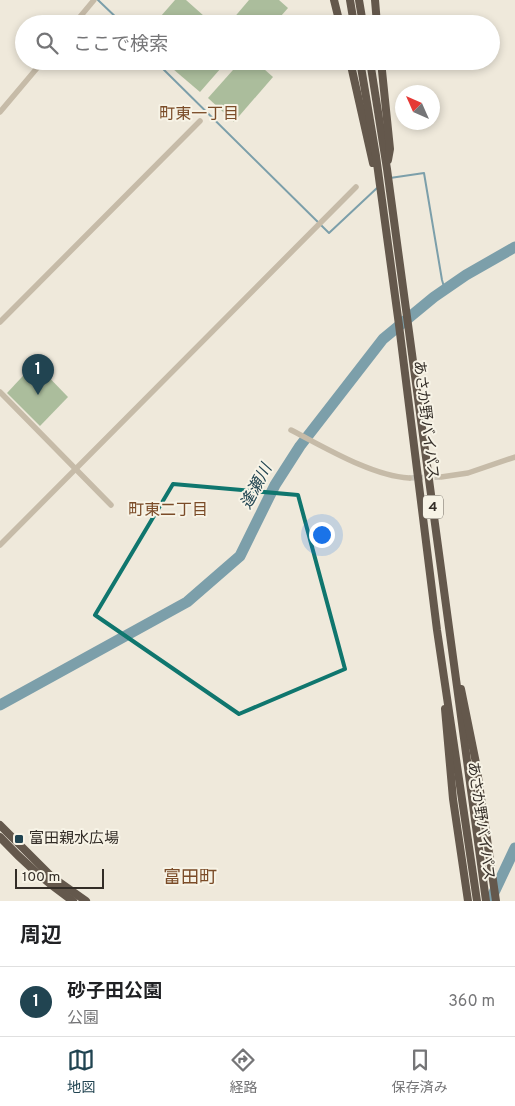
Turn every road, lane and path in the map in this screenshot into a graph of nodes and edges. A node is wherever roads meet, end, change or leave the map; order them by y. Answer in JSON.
{"nodes":[{"id":1,"x":94,"y":0,"type":"edge"},
{"id":2,"x":334,"y":0,"type":"edge"},
{"id":3,"x":350,"y":0,"type":"edge"},
{"id":4,"x":359,"y":0,"type":"edge"},
{"id":5,"x":375,"y":0,"type":"edge"},
{"id":6,"x":82,"y":15,"type":"edge"},
{"id":7,"x":338,"y":15,"type":"edge"},
{"id":8,"x":352,"y":15,"type":"edge"},
{"id":9,"x":362,"y":15,"type":"edge"},
{"id":10,"x":376,"y":15,"type":"edge"},
{"id":11,"x":35,"y":70,"type":"edge"},
{"id":12,"x":352,"y":70,"type":"edge"},
{"id":13,"x":361,"y":70,"type":"edge"},
{"id":14,"x":371,"y":70,"type":"edge"},
{"id":15,"x":382,"y":70,"type":"edge"},
{"id":16,"x":0,"y":112,"type":"edge"},
{"id":17,"x":200,"y":121,"type":"dead end"},
{"id":18,"x":387,"y":169,"type":"junction"},
{"id":19,"x":378,"y":179,"type":"junction"},
{"id":20,"x":356,"y":187,"type":"dead end"},
{"id":21,"x":0,"y":322,"type":"edge"},
{"id":22,"x":0,"y":392,"type":"edge"},
{"id":23,"x":291,"y":430,"type":"dead end"},
{"id":24,"x":515,"y":457,"type":"edge"},
{"id":25,"x":76,"y":468,"type":"junction"},
{"id":26,"x":409,"y":478,"type":"tunnel mouth"},
{"id":27,"x":441,"y":478,"type":"tunnel mouth"},
{"id":28,"x":111,"y":504,"type":"dead end"},
{"id":29,"x":0,"y":544,"type":"edge"},
{"id":30,"x":437,"y":630,"type":"junction"},
{"id":31,"x":457,"y":675,"type":"junction"},
{"id":32,"x":0,"y":825,"type":"edge"},
{"id":33,"x":0,"y":837,"type":"edge"},
{"id":34,"x":73,"y":901,"type":"edge"},
{"id":35,"x":86,"y":901,"type":"edge"},
{"id":36,"x":468,"y":901,"type":"edge"},
{"id":37,"x":477,"y":901,"type":"edge"},
{"id":38,"x":486,"y":901,"type":"edge"},
{"id":39,"x":496,"y":901,"type":"edge"}],
"edges":[{"from":1,"to":6,"type":"street"},
{"from":2,"to":7,"type":"highway"},
{"from":3,"to":8,"type":"highway"},
{"from":4,"to":9,"type":"highway"},
{"from":5,"to":10,"type":"highway"},
{"from":11,"to":16,"type":"street"},
{"from":12,"to":19,"type":"highway"},
{"from":13,"to":19,"type":"highway","name":"あさか野バイパス","number":"4"},
{"from":14,"to":18,"type":"highway","name":"あさか野バイパス","number":"4"},
{"from":15,"to":18,"type":"highway"},
{"from":17,"to":21,"type":"street"},
{"from":18,"to":31,"type":"highway","name":"あさか野バイパス","number":"4"},
{"from":19,"to":30,"type":"highway","name":"あさか野バイパス","number":"4"},
{"from":20,"to":25,"type":"street"},
{"from":22,"to":25,"type":"street"},
{"from":23,"to":26,"type":"street"},
{"from":24,"to":27,"type":"street"},
{"from":25,"to":28,"type":"street"},
{"from":25,"to":29,"type":"street"},
{"from":30,"to":36,"type":"highway"},
{"from":30,"to":37,"type":"highway","name":"あさか野バイパス","number":"4"},
{"from":31,"to":38,"type":"highway","name":"あさか野バイパス","number":"4"},
{"from":31,"to":39,"type":"highway"},
{"from":32,"to":35,"type":"highway"},
{"from":33,"to":34,"type":"highway"}]}
